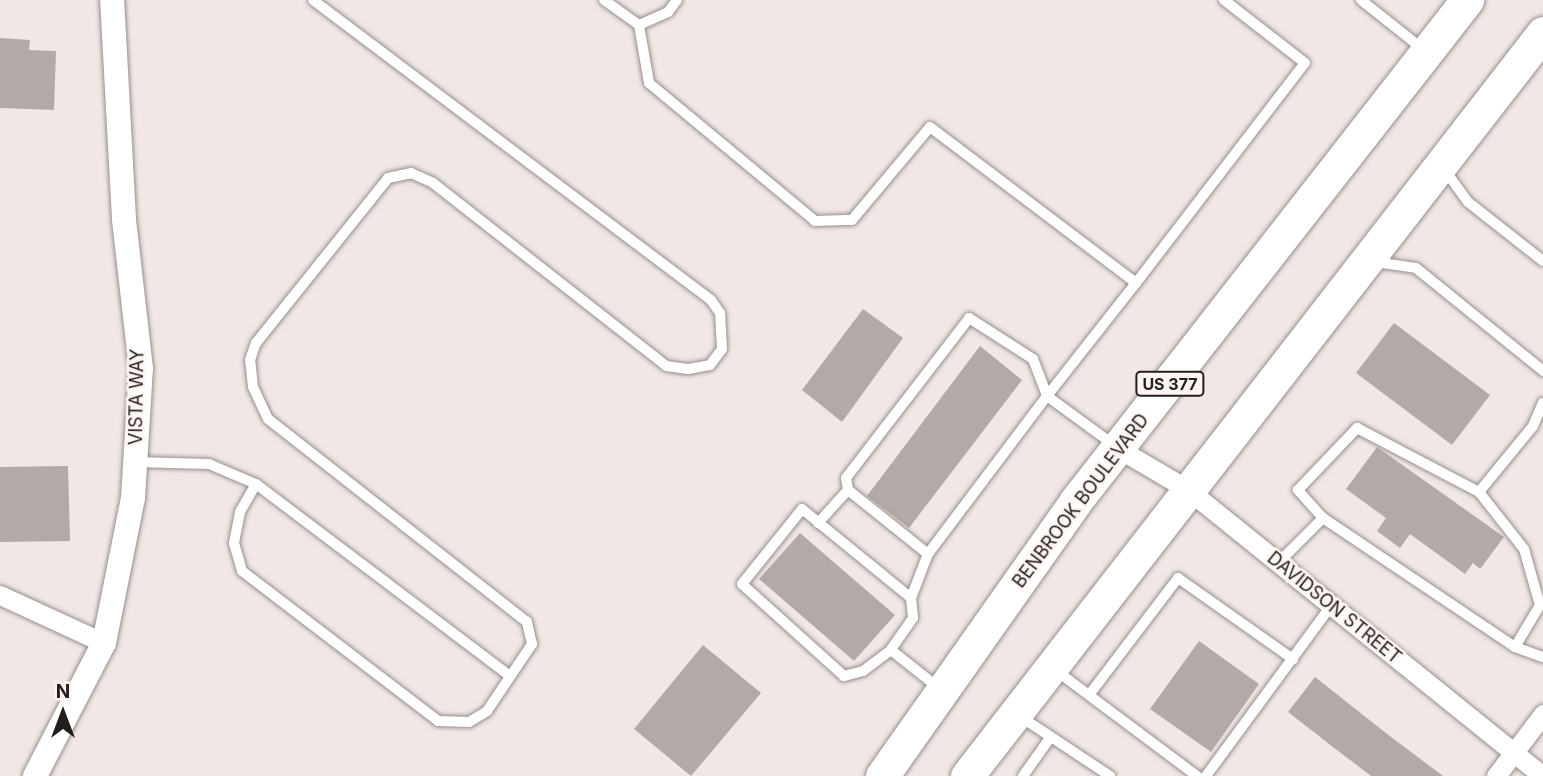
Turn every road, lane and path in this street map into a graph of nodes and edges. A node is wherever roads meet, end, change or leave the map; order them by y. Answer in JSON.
{"nodes":[{"id":1,"x":112,"y":0,"type":"edge"},
{"id":2,"x":313,"y":0,"type":"edge"},
{"id":3,"x":604,"y":0,"type":"edge"},
{"id":4,"x":677,"y":0,"type":"edge"},
{"id":5,"x":1224,"y":0,"type":"edge"},
{"id":6,"x":1361,"y":0,"type":"edge"},
{"id":7,"x":1468,"y":0,"type":"edge"},
{"id":8,"x":639,"y":25,"type":"junction"},
{"id":9,"x":1543,"y":33,"type":"edge"},
{"id":10,"x":1427,"y":53,"type":"junction"},
{"id":11,"x":1440,"y":163,"type":"junction"},
{"id":12,"x":1364,"y":260,"type":"junction"},
{"id":13,"x":1543,"y":261,"type":"edge"},
{"id":14,"x":1136,"y":283,"type":"junction"},
{"id":15,"x":1543,"y":371,"type":"edge"},
{"id":16,"x":1047,"y":396,"type":"junction"},
{"id":17,"x":1543,"y":403,"type":"edge"},
{"id":18,"x":1119,"y":449,"type":"junction"},
{"id":19,"x":135,"y":462,"type":"junction"},
{"id":20,"x":257,"y":484,"type":"junction"},
{"id":21,"x":1186,"y":489,"type":"junction"},
{"id":22,"x":848,"y":490,"type":"junction"},
{"id":23,"x":1479,"y":492,"type":"junction"},
{"id":24,"x":1323,"y":519,"type":"junction"},
{"id":25,"x":818,"y":523,"type":"junction"},
{"id":26,"x":928,"y":554,"type":"junction"},
{"id":27,"x":1279,"y":564,"type":"junction"},
{"id":28,"x":0,"y":595,"type":"edge"},
{"id":29,"x":912,"y":598,"type":"junction"},
{"id":30,"x":1331,"y":606,"type":"junction"},
{"id":31,"x":104,"y":643,"type":"junction"},
{"id":32,"x":1515,"y":647,"type":"junction"},
{"id":33,"x":891,"y":650,"type":"junction"},
{"id":34,"x":1543,"y":657,"type":"edge"},
{"id":35,"x":1293,"y":659,"type":"junction"},
{"id":36,"x":1051,"y":666,"type":"junction"},
{"id":37,"x":510,"y":676,"type":"junction"},
{"id":38,"x":942,"y":690,"type":"junction"},
{"id":39,"x":1089,"y":695,"type":"junction"},
{"id":40,"x":1015,"y":713,"type":"junction"},
{"id":41,"x":1543,"y":714,"type":"edge"},
{"id":42,"x":1050,"y":738,"type":"junction"},
{"id":43,"x":1513,"y":753,"type":"junction"},
{"id":44,"x":35,"y":776,"type":"edge"},
{"id":45,"x":882,"y":776,"type":"edge"},
{"id":46,"x":967,"y":776,"type":"edge"},
{"id":47,"x":1023,"y":776,"type":"edge"},
{"id":48,"x":1110,"y":776,"type":"edge"},
{"id":49,"x":1197,"y":776,"type":"edge"},
{"id":50,"x":1206,"y":776,"type":"edge"},
{"id":51,"x":1496,"y":776,"type":"edge"},
{"id":52,"x":1543,"y":776,"type":"edge"}],
"edges":[{"from":1,"to":19,"type":"street","name":"VISTA WAY"},
{"from":2,"to":37,"type":"lane"},
{"from":3,"to":8,"type":"lane"},
{"from":4,"to":8,"type":"lane"},
{"from":5,"to":14,"type":"lane"},
{"from":6,"to":10,"type":"lane"},
{"from":7,"to":10,"type":"highway","name":"BENBROOK BOULEVARD","number":"US 377"},
{"from":8,"to":14,"type":"lane"},
{"from":9,"to":11,"type":"highway"},
{"from":10,"to":18,"type":"highway","name":"BENBROOK BOULEVARD","number":"US 377"},
{"from":11,"to":12,"type":"highway"},
{"from":11,"to":13,"type":"lane"},
{"from":12,"to":15,"type":"lane"},
{"from":12,"to":21,"type":"highway"},
{"from":14,"to":16,"type":"lane"},
{"from":16,"to":18,"type":"lane"},
{"from":16,"to":22,"type":"lane"},
{"from":16,"to":26,"type":"lane"},
{"from":17,"to":23,"type":"lane"},
{"from":18,"to":21,"type":"street","name":"DAVIDSON STREET"},
{"from":18,"to":38,"type":"highway","name":"BENBROOK BOULEVARD","number":"US 377"},
{"from":19,"to":20,"type":"lane"},
{"from":19,"to":31,"type":"street","name":"VISTA WAY"},
{"from":20,"to":37,"type":"lane"},
{"from":20,"to":37,"type":"lane"},
{"from":21,"to":27,"type":"street","name":"DAVIDSON STREET"},
{"from":21,"to":36,"type":"highway"},
{"from":22,"to":25,"type":"lane"},
{"from":22,"to":26,"type":"lane"},
{"from":23,"to":24,"type":"lane"},
{"from":23,"to":32,"type":"lane"},
{"from":24,"to":27,"type":"lane"},
{"from":24,"to":32,"type":"lane"},
{"from":25,"to":29,"type":"lane"},
{"from":25,"to":33,"type":"lane"},
{"from":26,"to":29,"type":"lane"},
{"from":27,"to":30,"type":"street","name":"DAVIDSON STREET"},
{"from":28,"to":31,"type":"street"},
{"from":29,"to":33,"type":"lane"},
{"from":30,"to":35,"type":"lane"},
{"from":30,"to":43,"type":"street","name":"DAVIDSON STREET"},
{"from":31,"to":44,"type":"street","name":"VISTA WAY"},
{"from":32,"to":34,"type":"lane"},
{"from":33,"to":38,"type":"lane"},
{"from":35,"to":39,"type":"lane"},
{"from":35,"to":50,"type":"lane"},
{"from":36,"to":39,"type":"lane"},
{"from":36,"to":40,"type":"highway"},
{"from":38,"to":45,"type":"highway","name":"BENBROOK BOULEVARD","number":"US 377"},
{"from":39,"to":49,"type":"lane"},
{"from":40,"to":42,"type":"lane"},
{"from":40,"to":46,"type":"highway"},
{"from":41,"to":43,"type":"street"},
{"from":42,"to":47,"type":"lane"},
{"from":42,"to":48,"type":"lane"},
{"from":43,"to":51,"type":"street"},
{"from":43,"to":52,"type":"street","name":"DAVIDSON STREET"}]}
